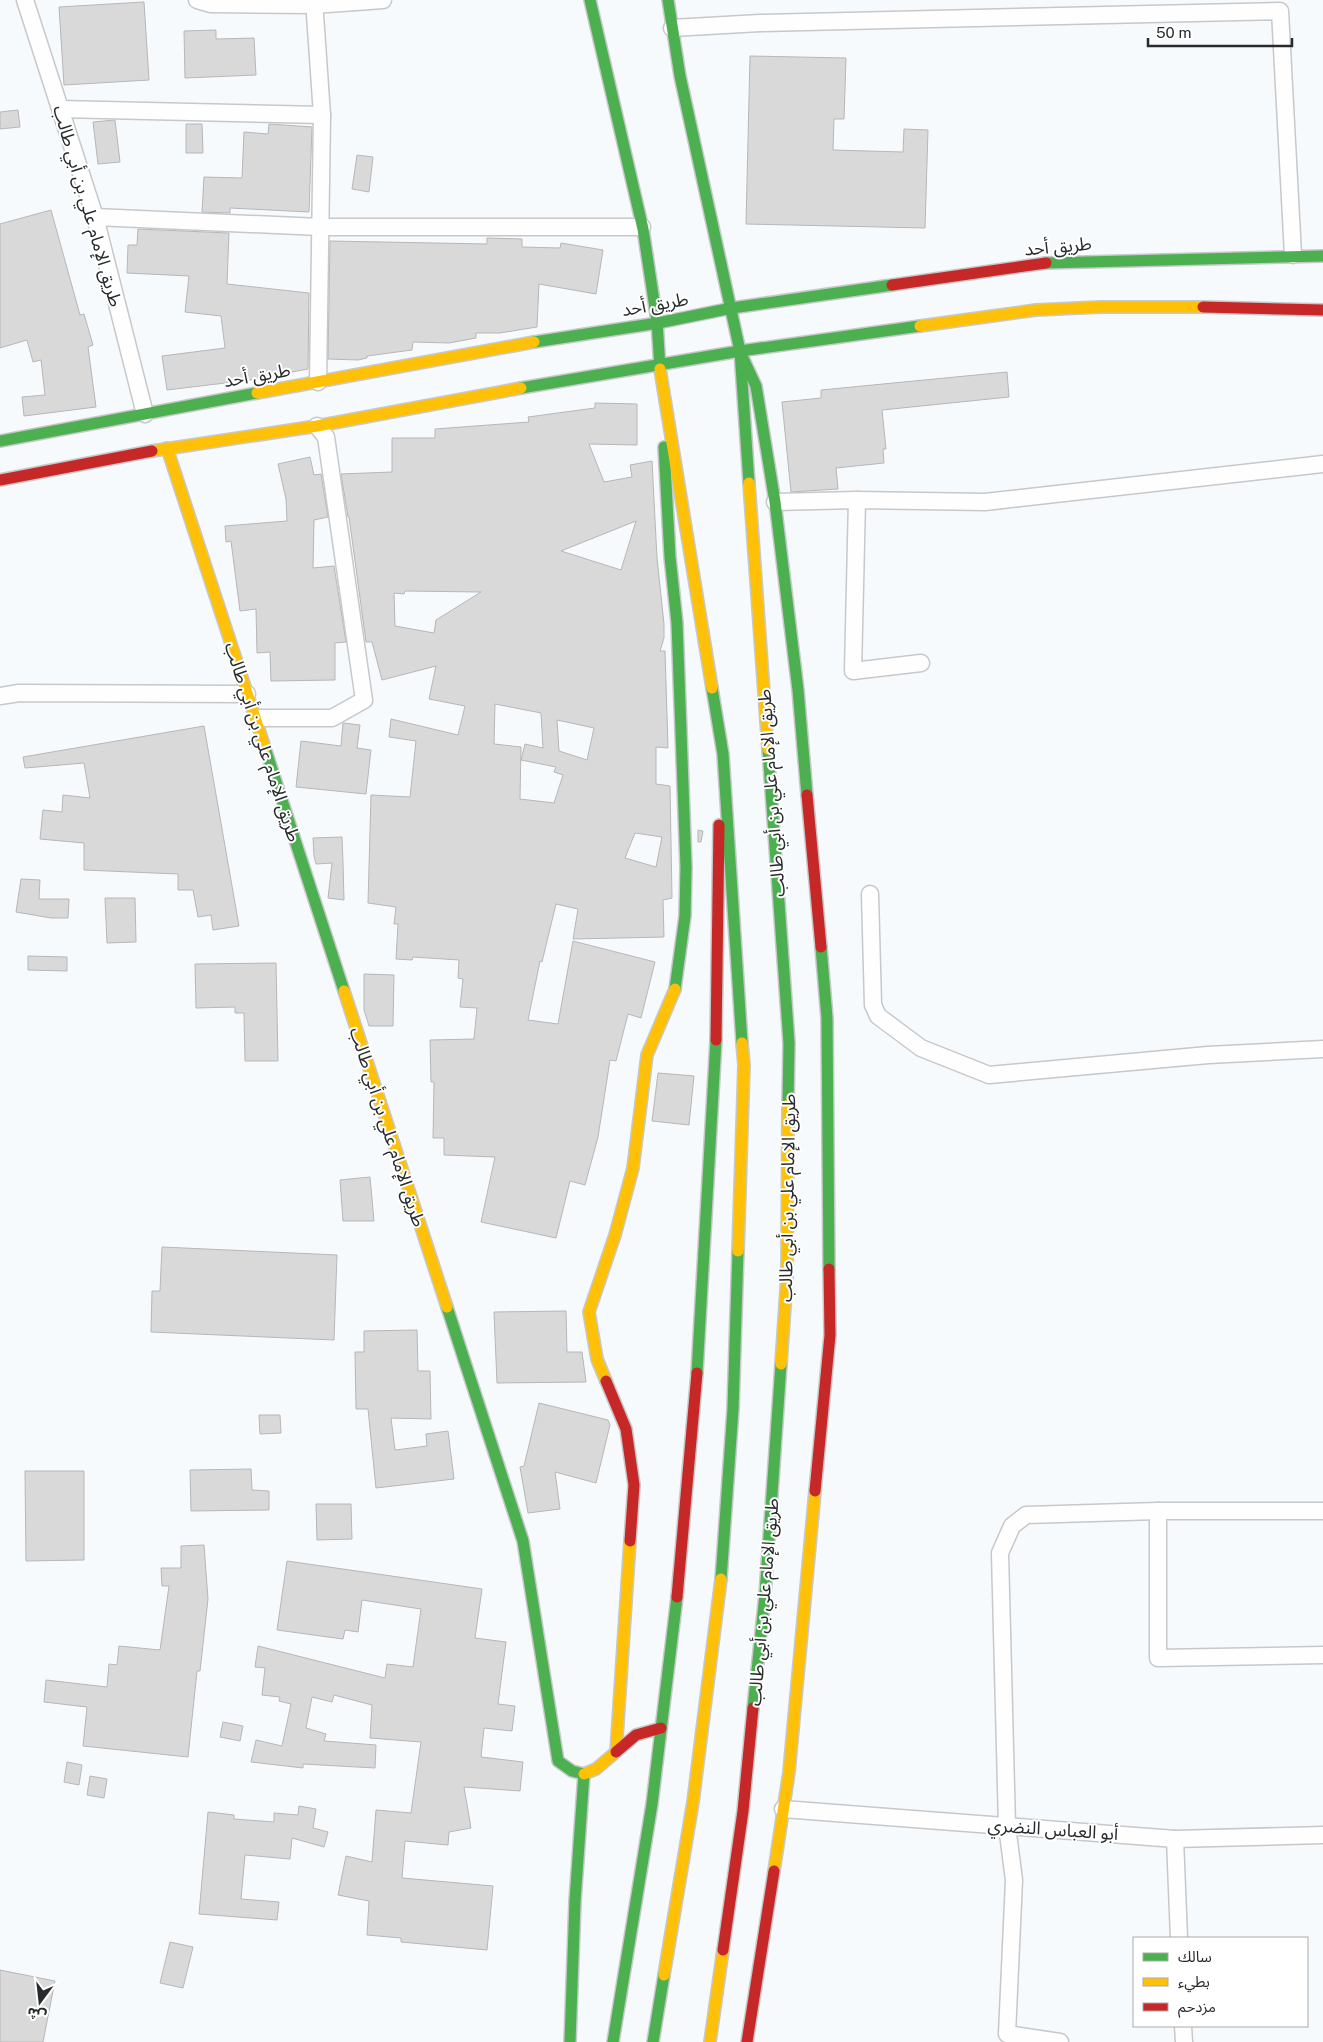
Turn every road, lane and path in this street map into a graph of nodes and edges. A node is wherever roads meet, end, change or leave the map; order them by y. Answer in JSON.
{"nodes":[{"id":1,"x":25,"y":0,"type":"edge"},
{"id":2,"x":197,"y":0,"type":"edge"},
{"id":3,"x":383,"y":0,"type":"edge"},
{"id":4,"x":590,"y":0,"type":"edge"},
{"id":5,"x":668,"y":0,"type":"edge"},
{"id":6,"x":314,"y":2,"type":"edge"},
{"id":7,"x":672,"y":28,"type":"junction"},
{"id":8,"x":60,"y":109,"type":"junction"},
{"id":9,"x":322,"y":115,"type":"junction"},
{"id":10,"x":95,"y":218,"type":"junction"},
{"id":11,"x":320,"y":227,"type":"junction"},
{"id":12,"x":642,"y":227,"type":"junction"},
{"id":13,"x":1293,"y":255,"type":"junction"},
{"id":14,"x":1323,"y":256,"type":"edge"},
{"id":15,"x":732,"y":308,"type":"junction"},
{"id":16,"x":1323,"y":310,"type":"edge"},
{"id":17,"x":658,"y":323,"type":"junction"},
{"id":18,"x":740,"y":351,"type":"junction"},
{"id":19,"x":660,"y":366,"type":"junction"},
{"id":20,"x":318,"y":382,"type":"junction"},
{"id":21,"x":145,"y":414,"type":"junction"},
{"id":22,"x":317,"y":426,"type":"junction"},
{"id":23,"x":0,"y":441,"type":"edge"},
{"id":24,"x":167,"y":448,"type":"junction"},
{"id":25,"x":1323,"y":464,"type":"edge"},
{"id":26,"x":0,"y":480,"type":"edge"},
{"id":27,"x":857,"y":500,"type":"junction"},
{"id":28,"x":775,"y":502,"type":"junction"},
{"id":29,"x":921,"y":664,"type":"dead end"},
{"id":30,"x":247,"y":694,"type":"junction"},
{"id":31,"x":0,"y":696,"type":"edge"},
{"id":32,"x":255,"y":718,"type":"junction"},
{"id":33,"x":723,"y":754,"type":"junction"},
{"id":34,"x":870,"y":894,"type":"dead end"},
{"id":35,"x":1323,"y":1049,"type":"edge"},
{"id":36,"x":1158,"y":1511,"type":"junction"},
{"id":37,"x":1323,"y":1511,"type":"edge"},
{"id":38,"x":1323,"y":1655,"type":"edge"},
{"id":39,"x":661,"y":1728,"type":"junction"},
{"id":40,"x":616,"y":1752,"type":"junction"},
{"id":41,"x":584,"y":1774,"type":"junction"},
{"id":42,"x":783,"y":1809,"type":"junction"},
{"id":43,"x":1007,"y":1826,"type":"junction"},
{"id":44,"x":1323,"y":1835,"type":"edge"},
{"id":45,"x":1175,"y":1839,"type":"junction"},
{"id":46,"x":1179,"y":1937,"type":"edge"},
{"id":47,"x":1183,"y":2027,"type":"edge"},
{"id":48,"x":570,"y":2042,"type":"edge"},
{"id":49,"x":613,"y":2042,"type":"edge"},
{"id":50,"x":653,"y":2042,"type":"edge"},
{"id":51,"x":710,"y":2042,"type":"edge"},
{"id":52,"x":746,"y":2042,"type":"edge"},
{"id":53,"x":1060,"y":2042,"type":"edge"},
{"id":54,"x":1184,"y":2042,"type":"edge"}],
"edges":[{"from":1,"to":8,"type":"street","name":"طريق الإمام علي بن أبي طالب"},
{"from":2,"to":6,"type":"street"},
{"from":3,"to":6,"type":"street"},
{"from":4,"to":12,"type":"main road"},
{"from":5,"to":7,"type":"main road"},
{"from":6,"to":9,"type":"street"},
{"from":7,"to":13,"type":"street"},
{"from":7,"to":15,"type":"main road"},
{"from":8,"to":9,"type":"street"},
{"from":8,"to":10,"type":"street","name":"طريق الإمام علي بن أبي طالب"},
{"from":9,"to":11,"type":"street"},
{"from":10,"to":11,"type":"street"},
{"from":10,"to":21,"type":"street","name":"طريق الإمام علي بن أبي طالب"},
{"from":11,"to":12,"type":"street"},
{"from":11,"to":20,"type":"street"},
{"from":12,"to":17,"type":"main road"},
{"from":13,"to":14,"type":"main road","name":"طريق أحد"},
{"from":13,"to":15,"type":"main road","name":"طريق أحد"},
{"from":15,"to":17,"type":"main road","name":"طريق أحد"},
{"from":15,"to":18,"type":"main road"},
{"from":16,"to":18,"type":"main road"},
{"from":17,"to":19,"type":"main road"},
{"from":17,"to":20,"type":"main road","name":"طريق أحد"},
{"from":18,"to":19,"type":"main road"},
{"from":18,"to":28,"type":"main road"},
{"from":18,"to":51,"type":"main road","name":"طريق الإمام علي بن أبي طالب"},
{"from":19,"to":22,"type":"main road"},
{"from":19,"to":33,"type":"main road"},
{"from":19,"to":40,"type":"main road"},
{"from":20,"to":21,"type":"main road","name":"طريق أحد"},
{"from":21,"to":23,"type":"main road","name":"طريق أحد"},
{"from":22,"to":24,"type":"main road"},
{"from":22,"to":32,"type":"street"},
{"from":24,"to":26,"type":"main road"},
{"from":24,"to":30,"type":"main road","name":"طريق الإمام علي بن أبي طالب"},
{"from":25,"to":27,"type":"street"},
{"from":27,"to":28,"type":"street"},
{"from":27,"to":29,"type":"street"},
{"from":28,"to":42,"type":"main road"},
{"from":30,"to":31,"type":"street"},
{"from":30,"to":32,"type":"main road","name":"طريق الإمام علي بن أبي طالب"},
{"from":32,"to":41,"type":"main road","name":"طريق الإمام علي بن أبي طالب"},
{"from":33,"to":39,"type":"main road"},
{"from":33,"to":50,"type":"main road"},
{"from":34,"to":35,"type":"street"},
{"from":36,"to":37,"type":"street"},
{"from":36,"to":38,"type":"street"},
{"from":36,"to":43,"type":"street"},
{"from":39,"to":40,"type":"main road"},
{"from":39,"to":49,"type":"main road"},
{"from":40,"to":41,"type":"main road"},
{"from":41,"to":48,"type":"main road"},
{"from":42,"to":43,"type":"street","name":"أبو العباس النضري"},
{"from":42,"to":52,"type":"main road"},
{"from":43,"to":45,"type":"street","name":"أبو العباس النضري"},
{"from":43,"to":53,"type":"street"},
{"from":44,"to":45,"type":"street","name":"أبو العباس النضري"},
{"from":45,"to":46,"type":"street"},
{"from":47,"to":54,"type":"street"}]}
